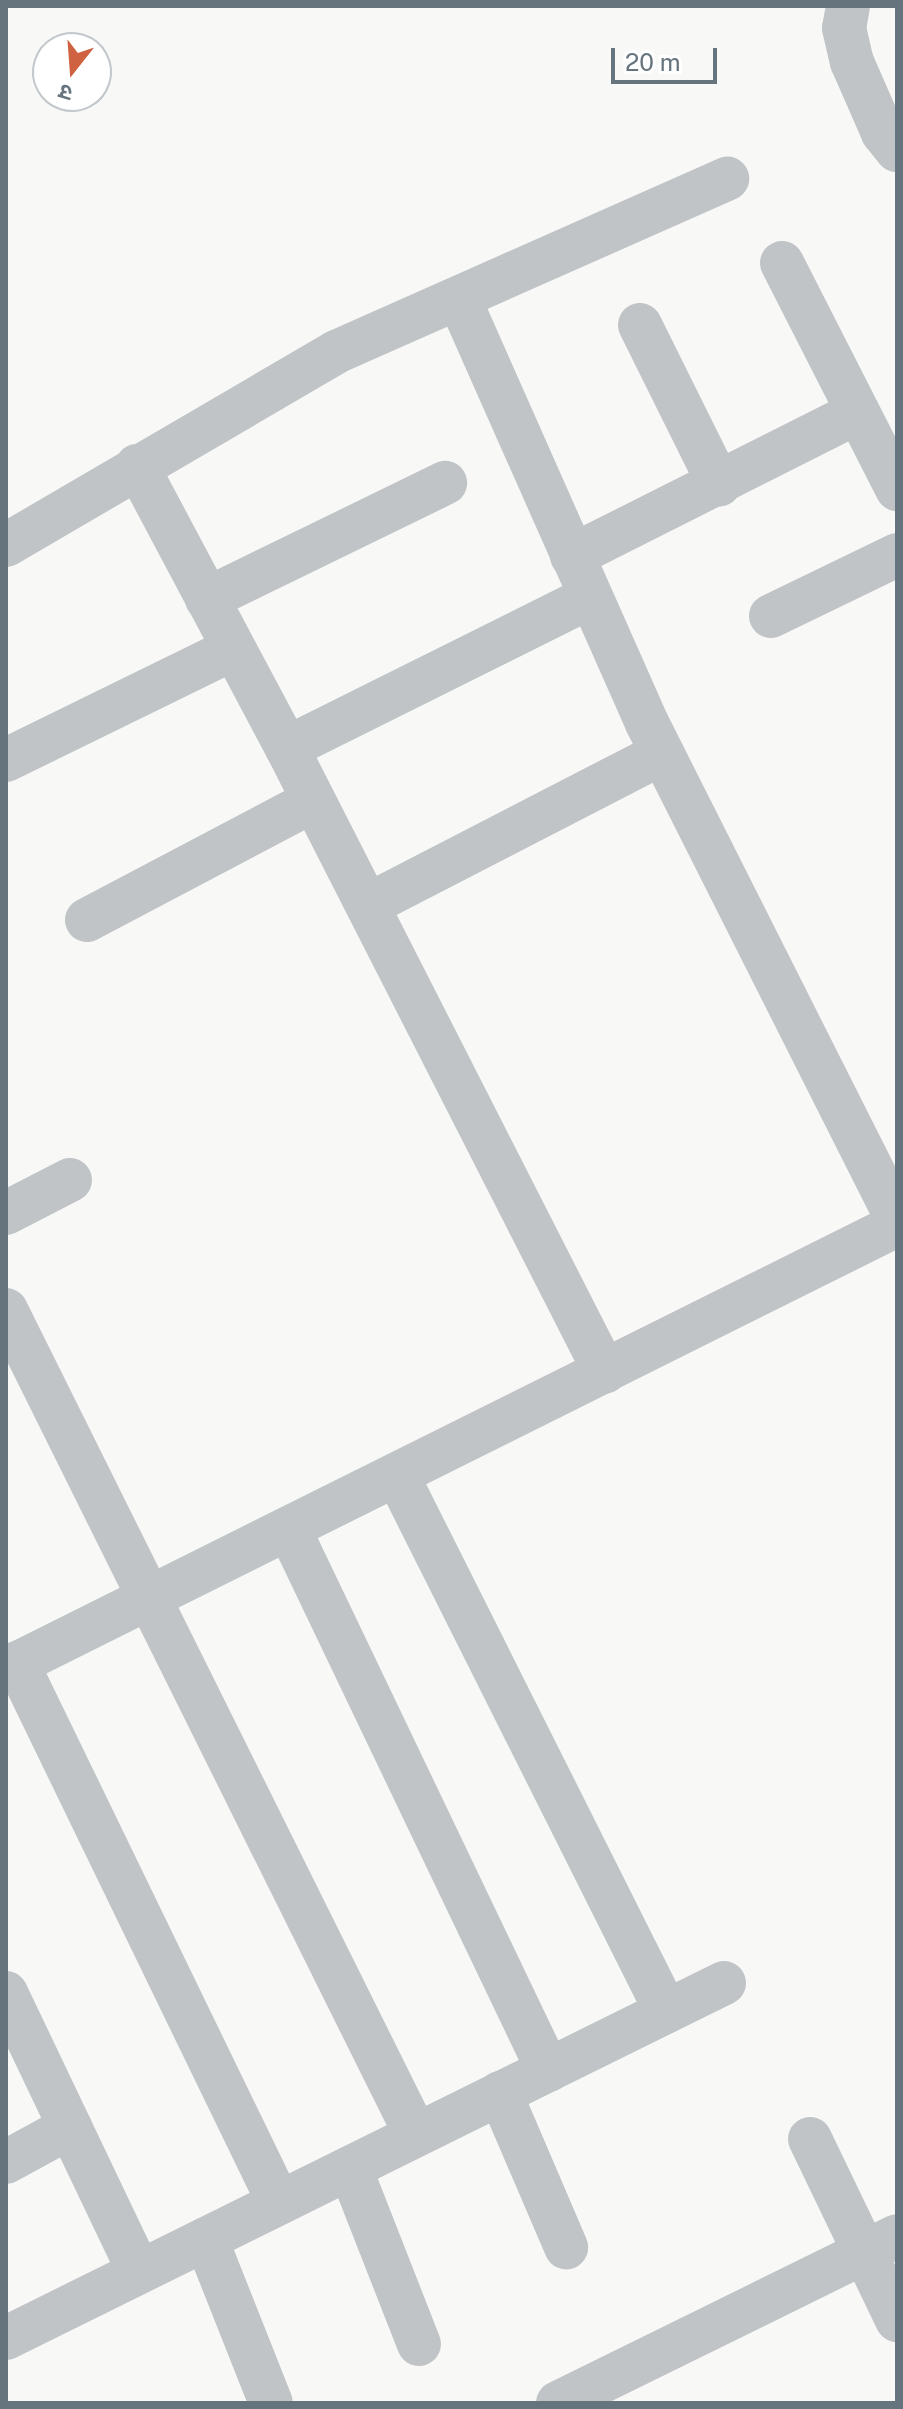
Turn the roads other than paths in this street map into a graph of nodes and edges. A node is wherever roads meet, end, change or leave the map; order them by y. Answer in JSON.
{"nodes":[{"id":1,"x":848,"y":6,"type":"edge"},
{"id":2,"x":897,"y":150,"type":"edge"},
{"id":3,"x":727,"y":179,"type":"dead end"},
{"id":4,"x":782,"y":263,"type":"dead end"},
{"id":5,"x":460,"y":301,"type":"junction"},
{"id":6,"x":640,"y":325,"type":"dead end"},
{"id":7,"x":858,"y":412,"type":"junction"},
{"id":8,"x":137,"y":466,"type":"junction"},
{"id":9,"x":445,"y":483,"type":"dead end"},
{"id":10,"x":719,"y":484,"type":"junction"},
{"id":11,"x":897,"y":489,"type":"edge"},
{"id":12,"x":6,"y":545,"type":"edge"},
{"id":13,"x":897,"y":555,"type":"edge"},
{"id":14,"x":572,"y":556,"type":"junction"},
{"id":15,"x":590,"y":597,"type":"junction"},
{"id":16,"x":207,"y":599,"type":"junction"},
{"id":17,"x":771,"y":616,"type":"dead end"},
{"id":18,"x":233,"y":649,"type":"junction"},
{"id":19,"x":287,"y":748,"type":"junction"},
{"id":20,"x":662,"y":753,"type":"junction"},
{"id":21,"x":6,"y":760,"type":"edge"},
{"id":22,"x":313,"y":801,"type":"junction"},
{"id":23,"x":368,"y":905,"type":"junction"},
{"id":24,"x":87,"y":920,"type":"dead end"},
{"id":25,"x":70,"y":1180,"type":"dead end"},
{"id":26,"x":6,"y":1213,"type":"edge"},
{"id":27,"x":897,"y":1222,"type":"edge"},
{"id":28,"x":6,"y":1310,"type":"edge"},
{"id":29,"x":605,"y":1372,"type":"junction"},
{"id":30,"x":397,"y":1475,"type":"junction"},
{"id":31,"x":289,"y":1529,"type":"junction"},
{"id":32,"x":150,"y":1598,"type":"junction"},
{"id":33,"x":12,"y":1666,"type":"edge"},
{"id":34,"x":724,"y":1983,"type":"dead end"},
{"id":35,"x":6,"y":1993,"type":"edge"},
{"id":36,"x":666,"y":2011,"type":"junction"},
{"id":37,"x":548,"y":2070,"type":"junction"},
{"id":38,"x":500,"y":2093,"type":"junction"},
{"id":39,"x":70,"y":2127,"type":"junction"},
{"id":40,"x":416,"y":2135,"type":"junction"},
{"id":41,"x":810,"y":2139,"type":"dead end"},
{"id":42,"x":6,"y":2162,"type":"edge"},
{"id":43,"x":350,"y":2168,"type":"junction"},
{"id":44,"x":279,"y":2203,"type":"junction"},
{"id":45,"x":206,"y":2239,"type":"junction"},
{"id":46,"x":882,"y":2244,"type":"edge"},
{"id":47,"x":566,"y":2247,"type":"dead end"},
{"id":48,"x":139,"y":2272,"type":"junction"},
{"id":49,"x":897,"y":2320,"type":"edge"},
{"id":50,"x":6,"y":2338,"type":"edge"},
{"id":51,"x":419,"y":2344,"type":"dead end"},
{"id":52,"x":271,"y":2403,"type":"edge"},
{"id":53,"x":558,"y":2403,"type":"edge"}],
"edges":[{"from":1,"to":2,"type":"street"},
{"from":3,"to":5,"type":"street"},
{"from":4,"to":7,"type":"street"},
{"from":5,"to":8,"type":"street"},
{"from":5,"to":14,"type":"street"},
{"from":6,"to":10,"type":"street"},
{"from":7,"to":10,"type":"street"},
{"from":7,"to":11,"type":"street"},
{"from":8,"to":12,"type":"street"},
{"from":8,"to":16,"type":"street"},
{"from":9,"to":16,"type":"street"},
{"from":10,"to":14,"type":"street"},
{"from":13,"to":17,"type":"street"},
{"from":14,"to":15,"type":"street"},
{"from":15,"to":19,"type":"street"},
{"from":15,"to":20,"type":"street"},
{"from":16,"to":18,"type":"street"},
{"from":18,"to":19,"type":"street"},
{"from":18,"to":21,"type":"street"},
{"from":19,"to":22,"type":"street"},
{"from":20,"to":23,"type":"street"},
{"from":20,"to":27,"type":"street"},
{"from":22,"to":23,"type":"street"},
{"from":22,"to":24,"type":"street"},
{"from":23,"to":29,"type":"street"},
{"from":25,"to":26,"type":"street"},
{"from":27,"to":29,"type":"street"},
{"from":28,"to":32,"type":"street"},
{"from":29,"to":30,"type":"street"},
{"from":30,"to":31,"type":"street"},
{"from":30,"to":36,"type":"street"},
{"from":31,"to":32,"type":"street"},
{"from":31,"to":37,"type":"street"},
{"from":32,"to":33,"type":"street"},
{"from":32,"to":40,"type":"street"},
{"from":33,"to":44,"type":"street"},
{"from":34,"to":36,"type":"street"},
{"from":35,"to":39,"type":"street"},
{"from":36,"to":37,"type":"street"},
{"from":37,"to":38,"type":"street"},
{"from":38,"to":40,"type":"street"},
{"from":38,"to":47,"type":"street"},
{"from":39,"to":42,"type":"street"},
{"from":39,"to":48,"type":"street"},
{"from":40,"to":43,"type":"street"},
{"from":41,"to":46,"type":"street"},
{"from":43,"to":44,"type":"street"},
{"from":43,"to":51,"type":"street"},
{"from":44,"to":45,"type":"street"},
{"from":45,"to":48,"type":"street"},
{"from":45,"to":52,"type":"street"},
{"from":46,"to":49,"type":"street"},
{"from":46,"to":53,"type":"street"},
{"from":48,"to":50,"type":"street"}]}
